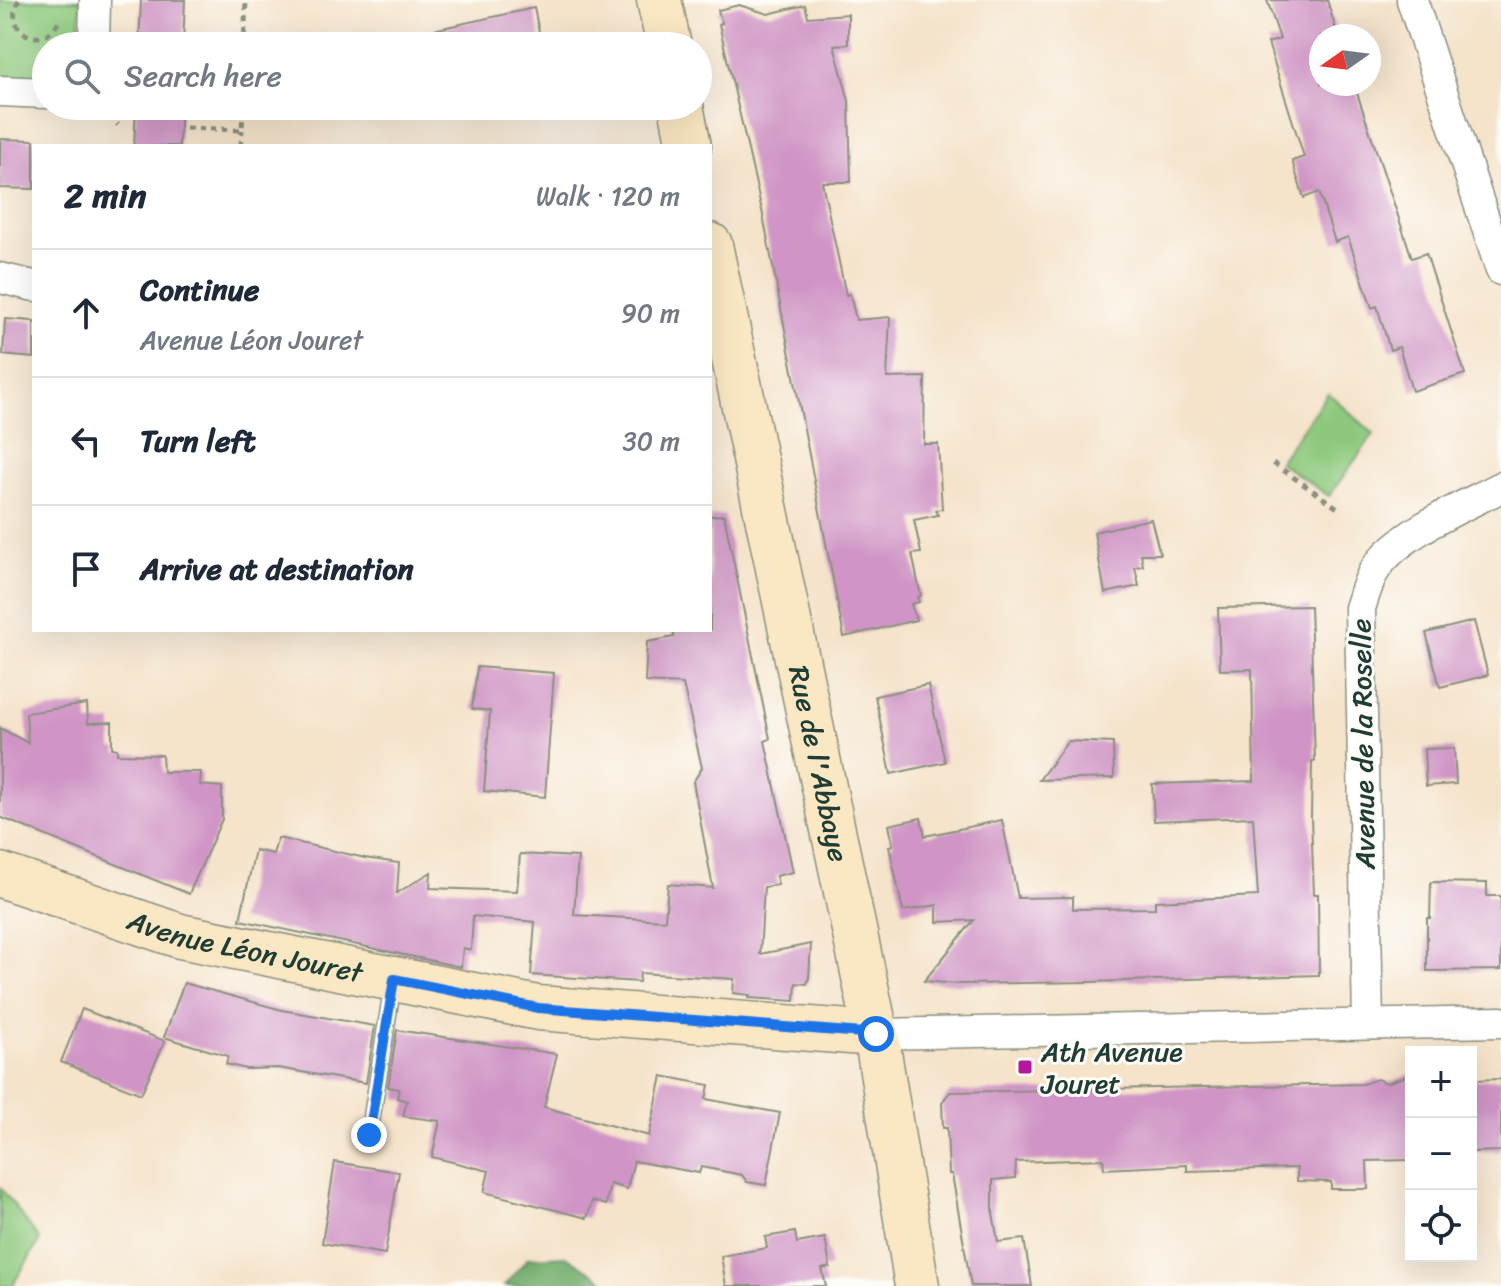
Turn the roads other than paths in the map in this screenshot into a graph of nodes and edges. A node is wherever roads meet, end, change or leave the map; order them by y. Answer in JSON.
{"nodes":[{"id":1,"x":95,"y":0,"type":"edge"},
{"id":2,"x":659,"y":0,"type":"edge"},
{"id":3,"x":1412,"y":0,"type":"edge"},
{"id":4,"x":94,"y":32,"type":"edge"},
{"id":5,"x":666,"y":32,"type":"edge"},
{"id":6,"x":0,"y":91,"type":"edge"},
{"id":7,"x":32,"y":92,"type":"edge"},
{"id":8,"x":684,"y":120,"type":"edge"},
{"id":9,"x":689,"y":144,"type":"edge"},
{"id":10,"x":712,"y":255,"type":"edge"},
{"id":11,"x":1501,"y":270,"type":"edge"},
{"id":12,"x":0,"y":278,"type":"edge"},
{"id":13,"x":32,"y":286,"type":"edge"},
{"id":14,"x":1501,"y":487,"type":"edge"},
{"id":15,"x":0,"y":875,"type":"edge"},
{"id":16,"x":394,"y":979,"type":"junction"},
{"id":17,"x":1501,"y":1022,"type":"edge"},
{"id":18,"x":1368,"y":1024,"type":"junction"},
{"id":19,"x":876,"y":1034,"type":"junction"},
{"id":20,"x":369,"y":1135,"type":"dead end"},
{"id":21,"x":917,"y":1286,"type":"edge"}],
"edges":[{"from":1,"to":4,"type":"street"},
{"from":2,"to":5,"type":"street"},
{"from":3,"to":11,"type":"street"},
{"from":6,"to":7,"type":"street"},
{"from":8,"to":9,"type":"street"},
{"from":10,"to":19,"type":"street","name":"Rue de l'Abbaye"},
{"from":12,"to":13,"type":"street"},
{"from":14,"to":18,"type":"street","name":"Avenue de la Roselle"},
{"from":15,"to":16,"type":"street","name":"Avenue Léon Jouret"},
{"from":16,"to":19,"type":"street","name":"Avenue Léon Jouret"},
{"from":16,"to":20,"type":"lane"},
{"from":17,"to":18,"type":"street","name":"Avenue Léon Jouret"},
{"from":18,"to":19,"type":"street","name":"Avenue Léon Jouret"},
{"from":19,"to":21,"type":"street","name":"Rue de l'Abbaye"}]}
